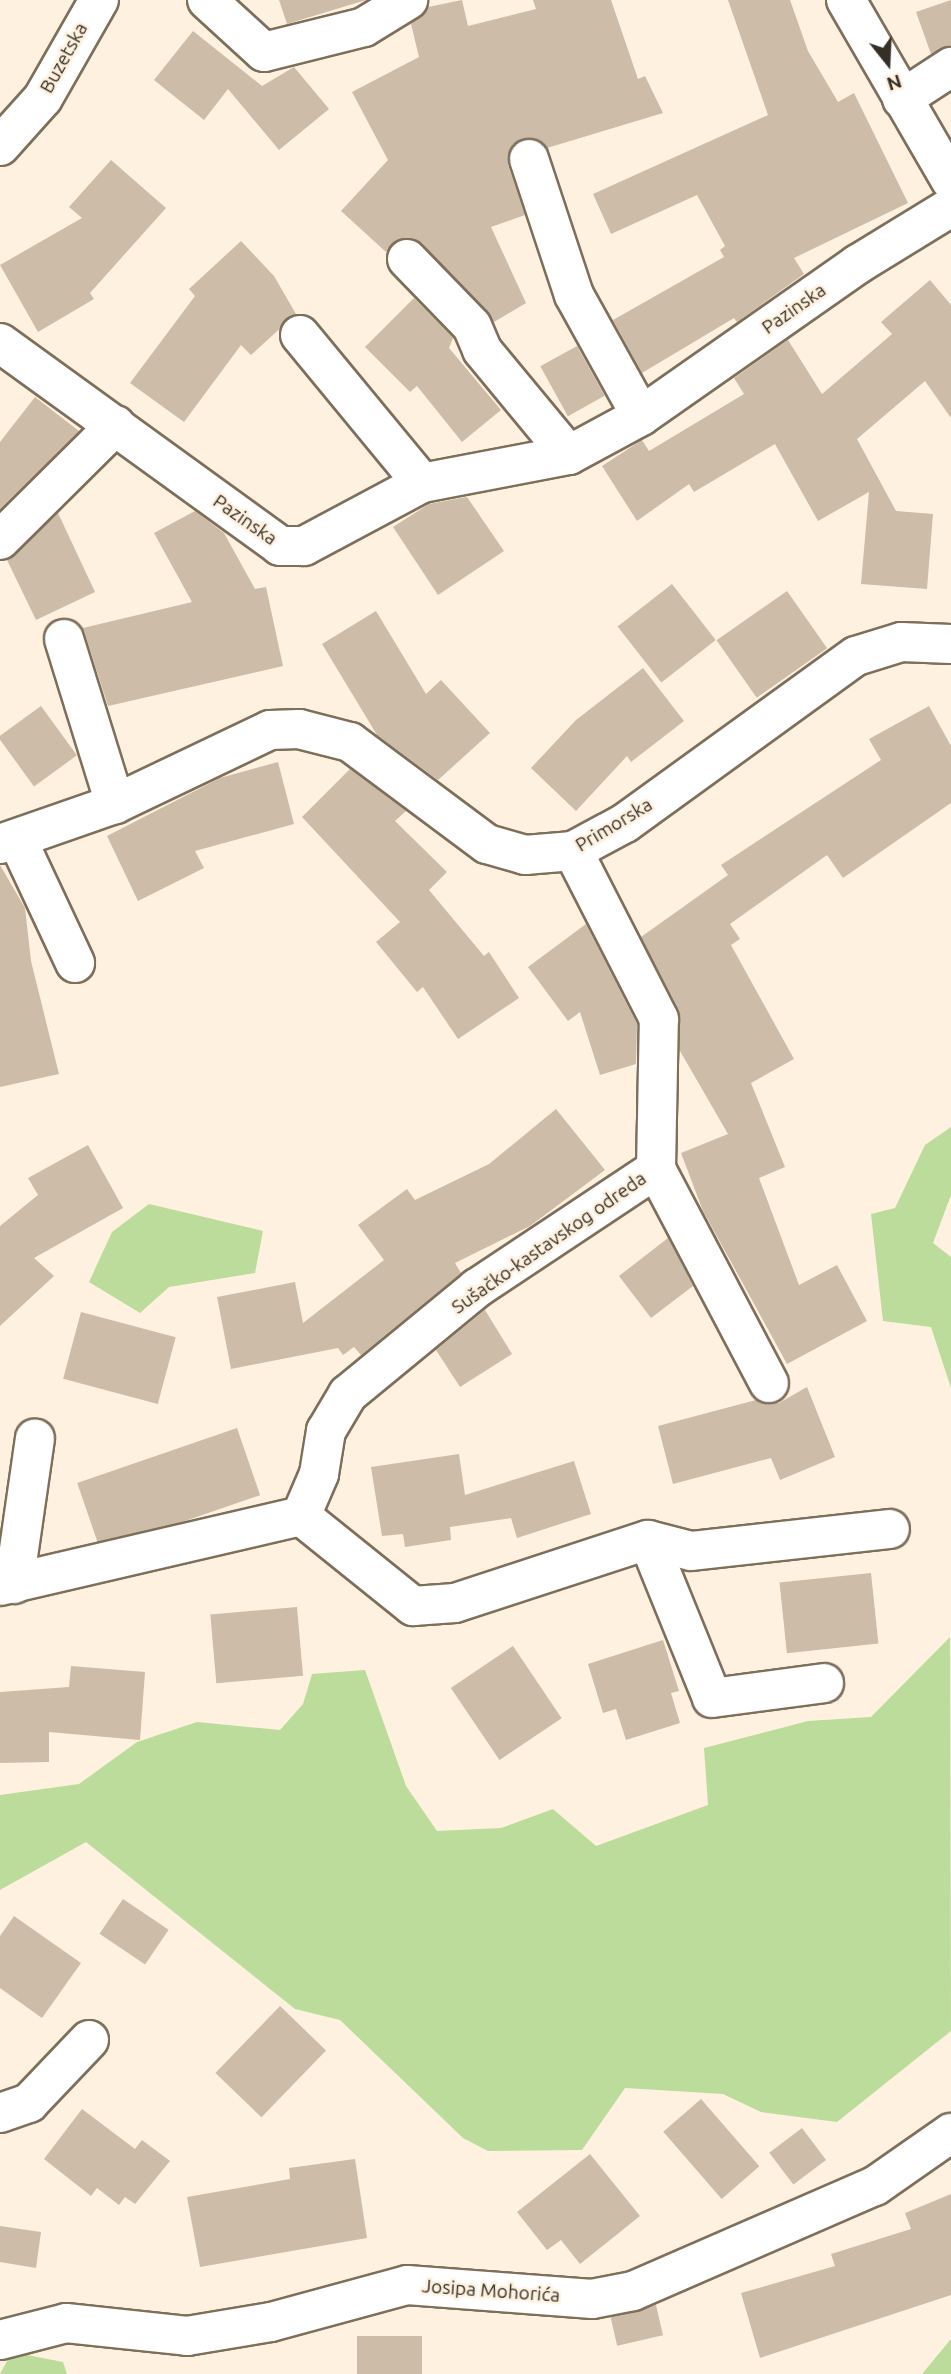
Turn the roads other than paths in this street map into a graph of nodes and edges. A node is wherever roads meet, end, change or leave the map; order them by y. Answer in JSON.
{"nodes":[{"id":1,"x":99,"y":0,"type":"edge"},
{"id":2,"x":207,"y":0,"type":"edge"},
{"id":3,"x":408,"y":0,"type":"edge"},
{"id":4,"x":846,"y":0,"type":"edge"},
{"id":5,"x":951,"y":67,"type":"edge"},
{"id":6,"x":902,"y":99,"type":"junction"},
{"id":7,"x":0,"y":146,"type":"edge"},
{"id":8,"x":529,"y":159,"type":"dead end"},
{"id":9,"x":951,"y":181,"type":"edge"},
{"id":10,"x":951,"y":207,"type":"edge"},
{"id":11,"x":407,"y":259,"type":"dead end"},
{"id":12,"x":300,"y":335,"type":"dead end"},
{"id":13,"x":0,"y":343,"type":"edge"},
{"id":14,"x":641,"y":416,"type":"junction"},
{"id":15,"x":117,"y":425,"type":"junction"},
{"id":16,"x":569,"y":455,"type":"junction"},
{"id":17,"x":422,"y":483,"type":"junction"},
{"id":18,"x":0,"y":540,"type":"edge"},
{"id":19,"x":64,"y":639,"type":"dead end"},
{"id":20,"x":951,"y":644,"type":"edge"},
{"id":21,"x":115,"y":804,"type":"junction"},
{"id":22,"x":9,"y":841,"type":"edge"},
{"id":23,"x":573,"y":851,"type":"junction"},
{"id":24,"x":75,"y":963,"type":"dead end"},
{"id":25,"x":656,"y":1169,"type":"junction"},
{"id":26,"x":769,"y":1383,"type":"dead end"},
{"id":27,"x":34,"y":1439,"type":"dead end"},
{"id":28,"x":301,"y":1516,"type":"junction"},
{"id":29,"x":891,"y":1529,"type":"dead end"},
{"id":30,"x":648,"y":1540,"type":"junction"},
{"id":31,"x":7,"y":1585,"type":"edge"},
{"id":32,"x":824,"y":1683,"type":"dead end"},
{"id":33,"x":89,"y":2040,"type":"dead end"},
{"id":34,"x":0,"y":2113,"type":"edge"},
{"id":35,"x":951,"y":2133,"type":"edge"},
{"id":36,"x":0,"y":2340,"type":"edge"}],
"edges":[{"from":1,"to":7,"type":"street","name":"Buzetska"},
{"from":2,"to":3,"type":"street"},
{"from":4,"to":6,"type":"street"},
{"from":5,"to":6,"type":"street"},
{"from":6,"to":9,"type":"street"},
{"from":8,"to":14,"type":"street"},
{"from":10,"to":14,"type":"street","name":"Pazinska"},
{"from":11,"to":16,"type":"street"},
{"from":12,"to":17,"type":"street"},
{"from":13,"to":15,"type":"street","name":"Pazinska"},
{"from":14,"to":16,"type":"street","name":"Pazinska"},
{"from":15,"to":17,"type":"street","name":"Pazinska"},
{"from":15,"to":18,"type":"street"},
{"from":16,"to":17,"type":"street","name":"Pazinska"},
{"from":19,"to":21,"type":"street"},
{"from":20,"to":23,"type":"street","name":"Primorska"},
{"from":21,"to":22,"type":"street","name":"Primorska"},
{"from":21,"to":23,"type":"street","name":"Primorska"},
{"from":22,"to":24,"type":"street"},
{"from":23,"to":25,"type":"street","name":"Sušačko-kastavskog odreda"},
{"from":25,"to":26,"type":"street"},
{"from":25,"to":28,"type":"street","name":"Sušačko-kastavskog odreda"},
{"from":27,"to":31,"type":"street"},
{"from":28,"to":30,"type":"street"},
{"from":28,"to":31,"type":"street"},
{"from":29,"to":30,"type":"street"},
{"from":30,"to":32,"type":"street"},
{"from":33,"to":34,"type":"street"},
{"from":35,"to":36,"type":"street","name":"Josipa Mohorića"}]}
